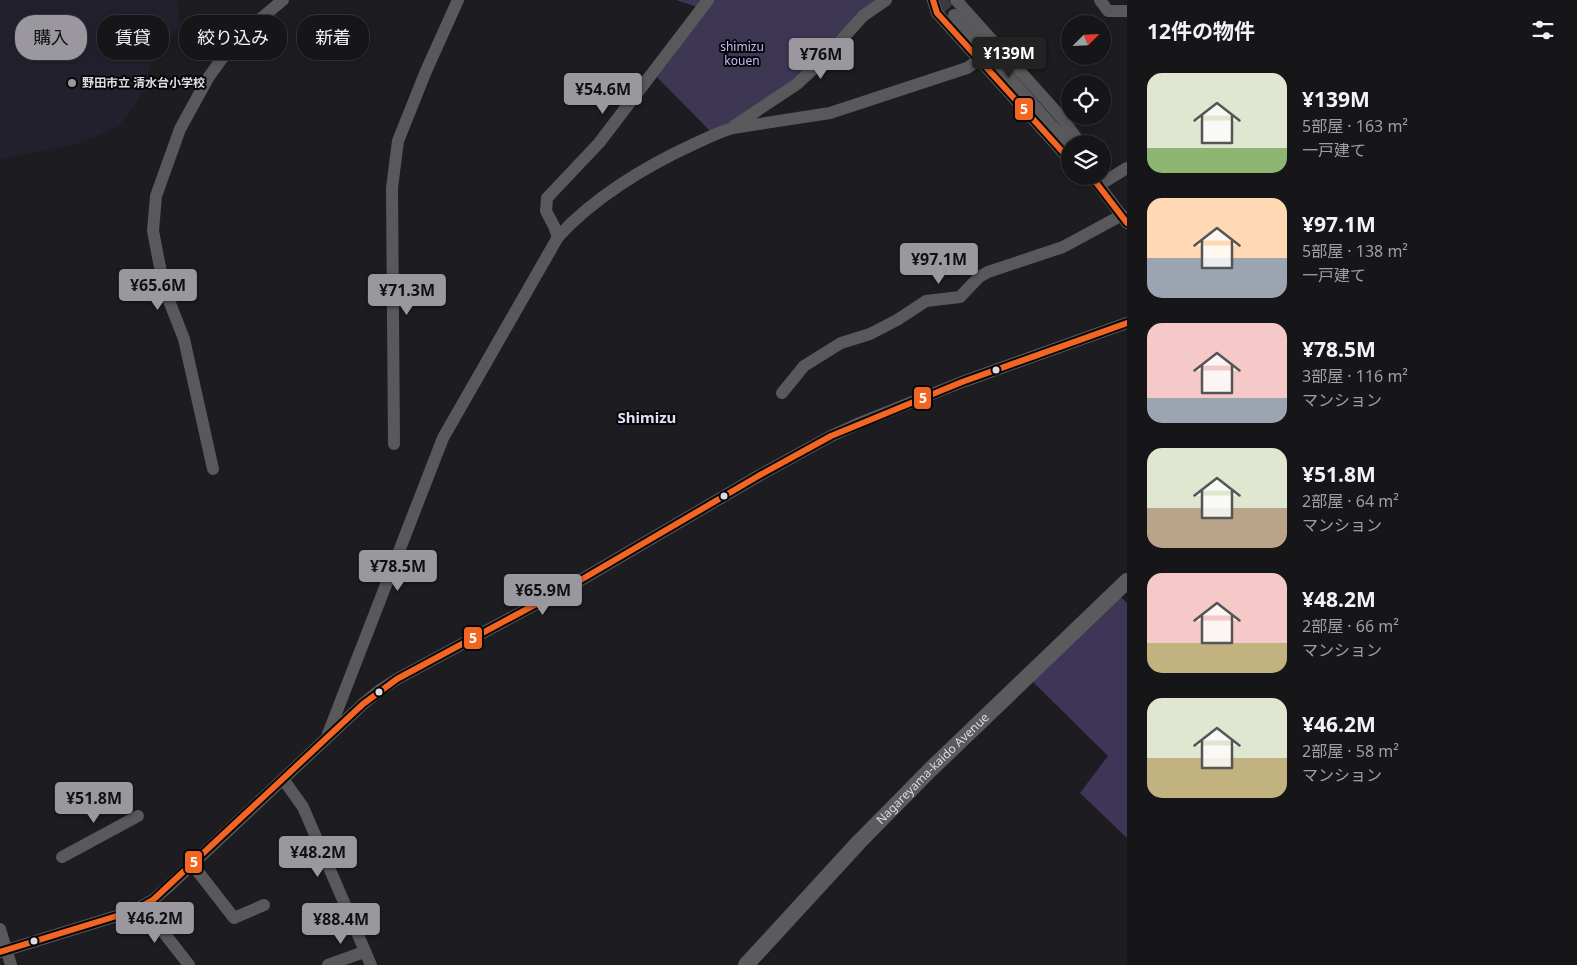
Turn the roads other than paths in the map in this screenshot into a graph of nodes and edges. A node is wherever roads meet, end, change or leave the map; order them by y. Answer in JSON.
{"nodes":[{"id":1,"x":282,"y":0,"type":"edge"},
{"id":2,"x":458,"y":0,"type":"edge"},
{"id":3,"x":708,"y":0,"type":"edge"},
{"id":4,"x":886,"y":0,"type":"edge"},
{"id":5,"x":933,"y":0,"type":"edge"},
{"id":6,"x":956,"y":0,"type":"tunnel mouth"},
{"id":7,"x":1100,"y":0,"type":"edge"},
{"id":8,"x":1127,"y":12,"type":"edge"},
{"id":9,"x":954,"y":15,"type":"tunnel mouth"},
{"id":10,"x":979,"y":60,"type":"junction"},
{"id":11,"x":733,"y":128,"type":"junction"},
{"id":12,"x":1074,"y":135,"type":"edge"},
{"id":13,"x":1061,"y":136,"type":"edge"},
{"id":14,"x":1061,"y":150,"type":"edge"},
{"id":15,"x":1127,"y":168,"type":"edge"},
{"id":16,"x":1111,"y":173,"type":"edge"},
{"id":17,"x":1100,"y":185,"type":"edge"},
{"id":18,"x":1124,"y":214,"type":"edge"},
{"id":19,"x":558,"y":237,"type":"junction"},
{"id":20,"x":1127,"y":323,"type":"edge"},
{"id":21,"x":782,"y":392,"type":"dead end"},
{"id":22,"x":394,"y":444,"type":"dead end"},
{"id":23,"x":213,"y":469,"type":"dead end"},
{"id":24,"x":1127,"y":581,"type":"edge"},
{"id":25,"x":327,"y":736,"type":"junction"},
{"id":26,"x":283,"y":779,"type":"junction"},
{"id":27,"x":138,"y":816,"type":"dead end"},
{"id":28,"x":62,"y":857,"type":"dead end"},
{"id":29,"x":192,"y":864,"type":"junction"},
{"id":30,"x":264,"y":905,"type":"dead end"},
{"id":31,"x":143,"y":906,"type":"junction"},
{"id":32,"x":0,"y":929,"type":"edge"},
{"id":33,"x":3,"y":951,"type":"edge"},
{"id":34,"x":364,"y":952,"type":"junction"},
{"id":35,"x":12,"y":965,"type":"edge"},
{"id":36,"x":189,"y":965,"type":"edge"},
{"id":37,"x":328,"y":965,"type":"edge"},
{"id":38,"x":371,"y":965,"type":"edge"},
{"id":39,"x":746,"y":965,"type":"edge"}],
"edges":[{"from":1,"to":23,"type":"street"},
{"from":2,"to":22,"type":"street"},
{"from":3,"to":19,"type":"street"},
{"from":4,"to":11,"type":"street"},
{"from":5,"to":10,"type":"street"},
{"from":6,"to":12,"type":"street"},
{"from":7,"to":8,"type":"street"},
{"from":9,"to":13,"type":"street"},
{"from":10,"to":11,"type":"street"},
{"from":10,"to":14,"type":"street"},
{"from":11,"to":19,"type":"street"},
{"from":15,"to":16,"type":"street"},
{"from":17,"to":18,"type":"street"},
{"from":18,"to":21,"type":"street"},
{"from":19,"to":25,"type":"street"},
{"from":20,"to":25,"type":"street"},
{"from":24,"to":39,"type":"main road","name":"Nagareyama-kaido Avenue"},
{"from":25,"to":26,"type":"street"},
{"from":26,"to":29,"type":"street"},
{"from":26,"to":34,"type":"street"},
{"from":27,"to":28,"type":"street"},
{"from":29,"to":30,"type":"street"},
{"from":29,"to":31,"type":"street"},
{"from":31,"to":33,"type":"street"},
{"from":31,"to":36,"type":"street"},
{"from":32,"to":33,"type":"street"},
{"from":33,"to":35,"type":"street"},
{"from":34,"to":37,"type":"street"},
{"from":34,"to":38,"type":"street"}]}
